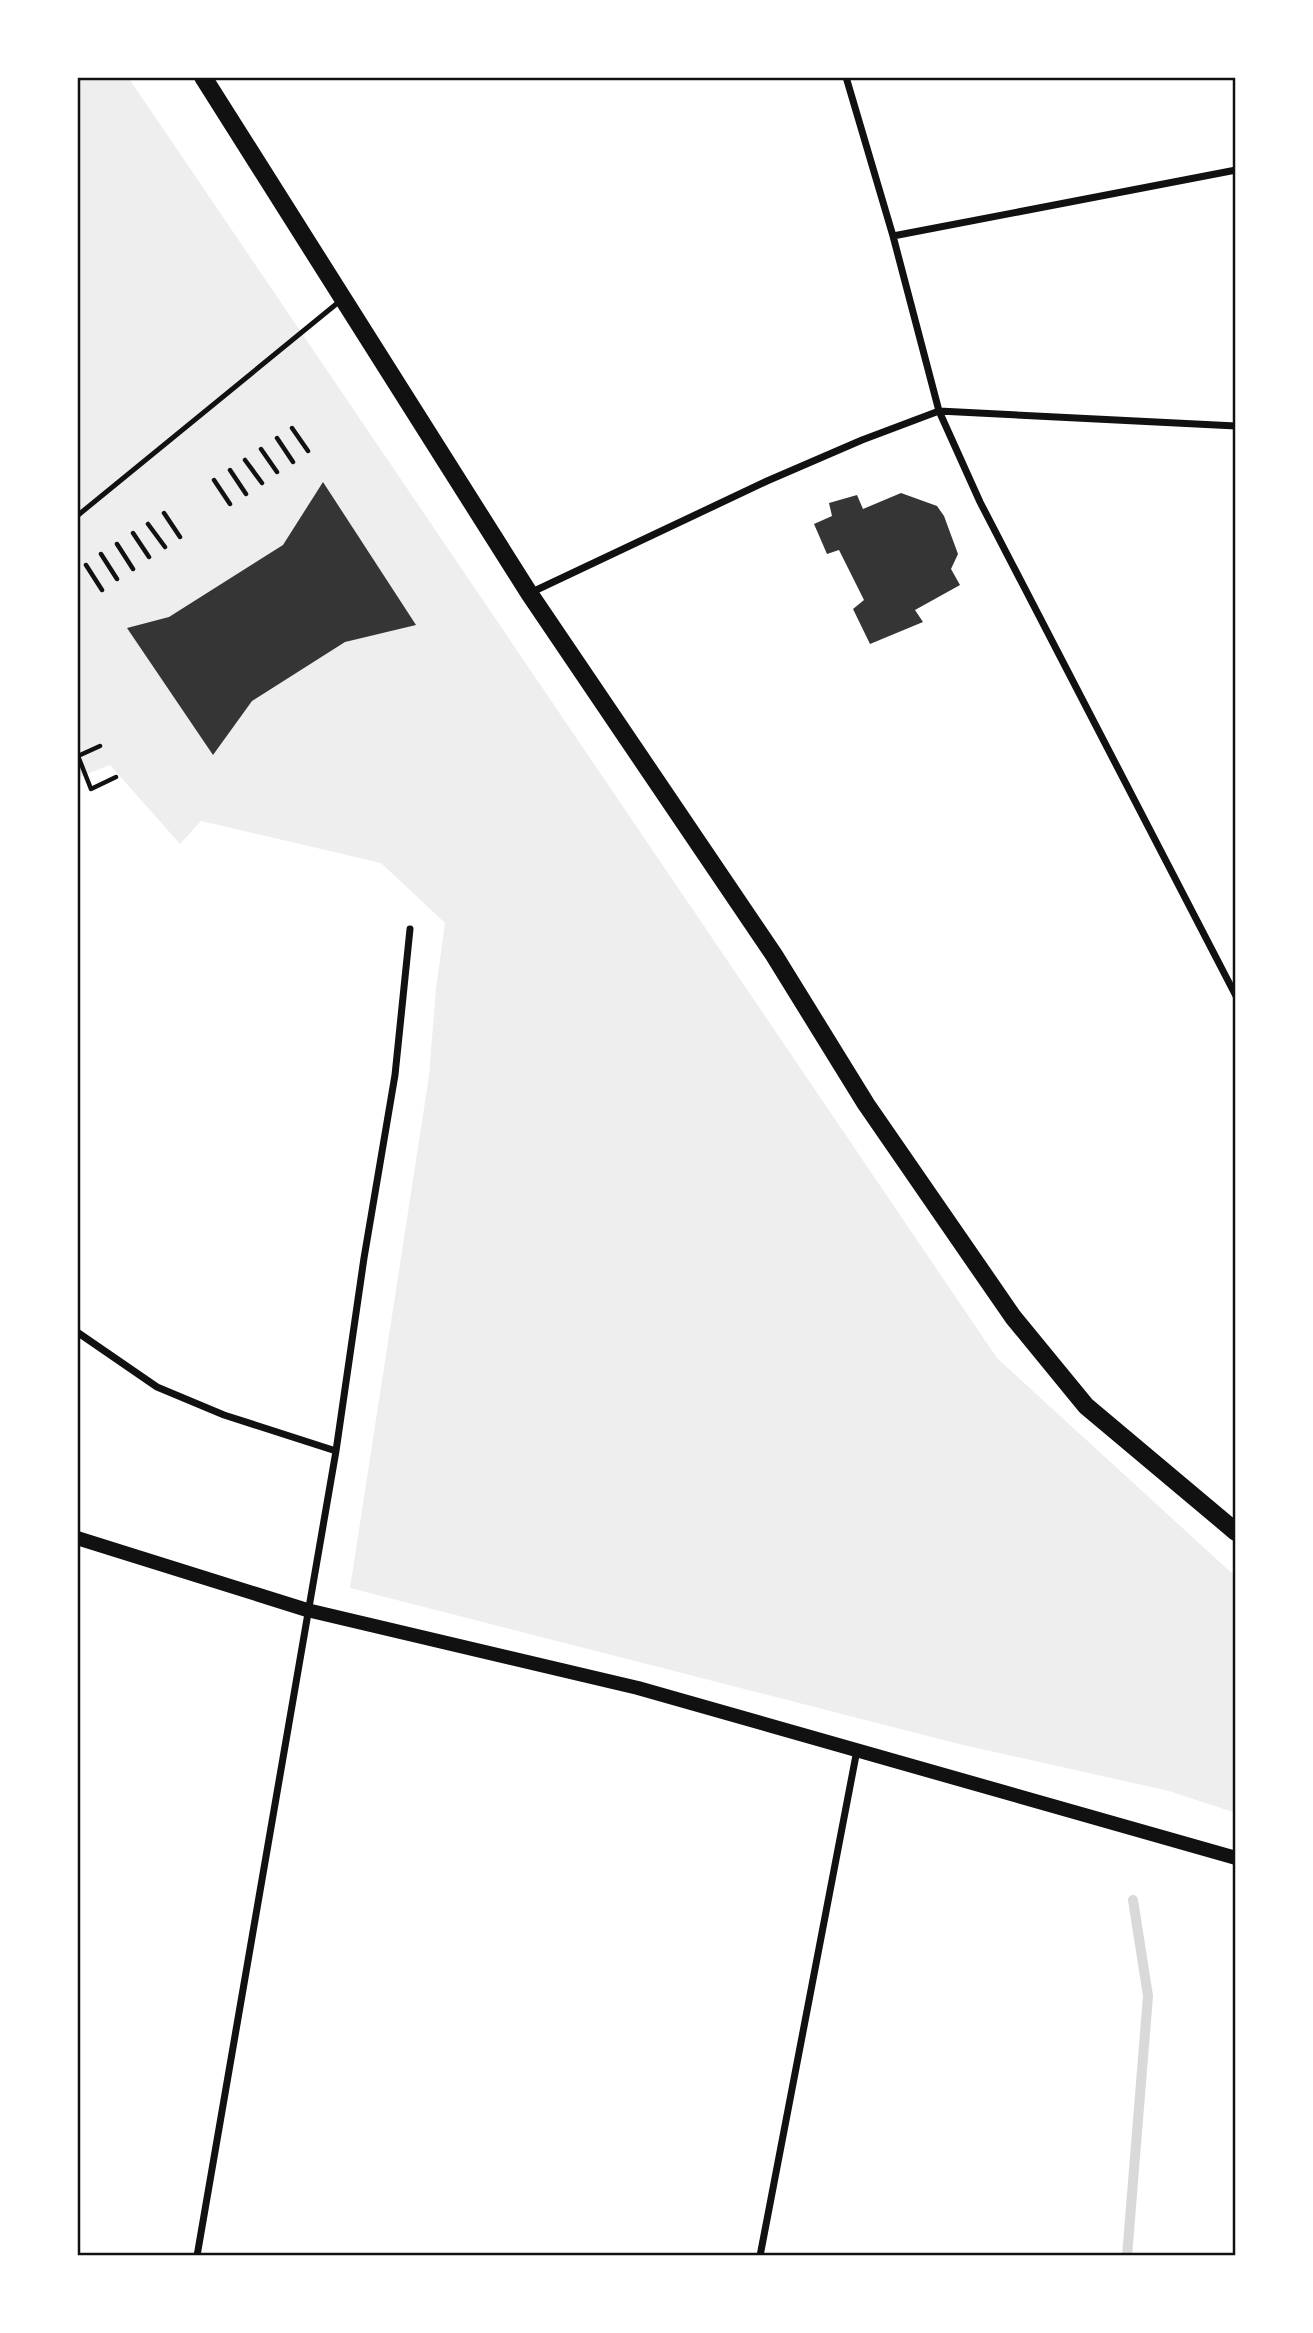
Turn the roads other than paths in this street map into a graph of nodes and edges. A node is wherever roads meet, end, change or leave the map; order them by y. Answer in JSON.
{"nodes":[{"id":1,"x":846,"y":77,"type":"edge"},
{"id":2,"x":209,"y":78,"type":"edge"},
{"id":3,"x":1236,"y":170,"type":"edge"},
{"id":4,"x":893,"y":236,"type":"junction"},
{"id":5,"x":343,"y":299,"type":"junction"},
{"id":6,"x":939,"y":411,"type":"junction"},
{"id":7,"x":1236,"y":426,"type":"edge"},
{"id":8,"x":77,"y":516,"type":"edge"},
{"id":9,"x":529,"y":593,"type":"junction"},
{"id":10,"x":410,"y":929,"type":"dead end"},
{"id":11,"x":1236,"y":996,"type":"edge"},
{"id":12,"x":77,"y":1332,"type":"edge"},
{"id":13,"x":336,"y":1451,"type":"junction"},
{"id":14,"x":1236,"y":1532,"type":"edge"},
{"id":15,"x":77,"y":1538,"type":"edge"},
{"id":16,"x":307,"y":1610,"type":"junction"},
{"id":17,"x":857,"y":1749,"type":"junction"},
{"id":18,"x":1236,"y":1858,"type":"edge"},
{"id":19,"x":197,"y":2256,"type":"edge"},
{"id":20,"x":760,"y":2256,"type":"edge"}],
"edges":[{"from":1,"to":4,"type":"street"},
{"from":2,"to":5,"type":"main road"},
{"from":3,"to":4,"type":"street"},
{"from":4,"to":6,"type":"street"},
{"from":5,"to":8,"type":"lane"},
{"from":5,"to":9,"type":"main road"},
{"from":6,"to":7,"type":"street"},
{"from":6,"to":9,"type":"street"},
{"from":6,"to":11,"type":"street"},
{"from":9,"to":14,"type":"main road"},
{"from":10,"to":13,"type":"street"},
{"from":12,"to":13,"type":"street"},
{"from":13,"to":16,"type":"street"},
{"from":15,"to":16,"type":"main road"},
{"from":16,"to":17,"type":"main road"},
{"from":16,"to":19,"type":"street"},
{"from":17,"to":18,"type":"main road"},
{"from":17,"to":20,"type":"street"}]}
